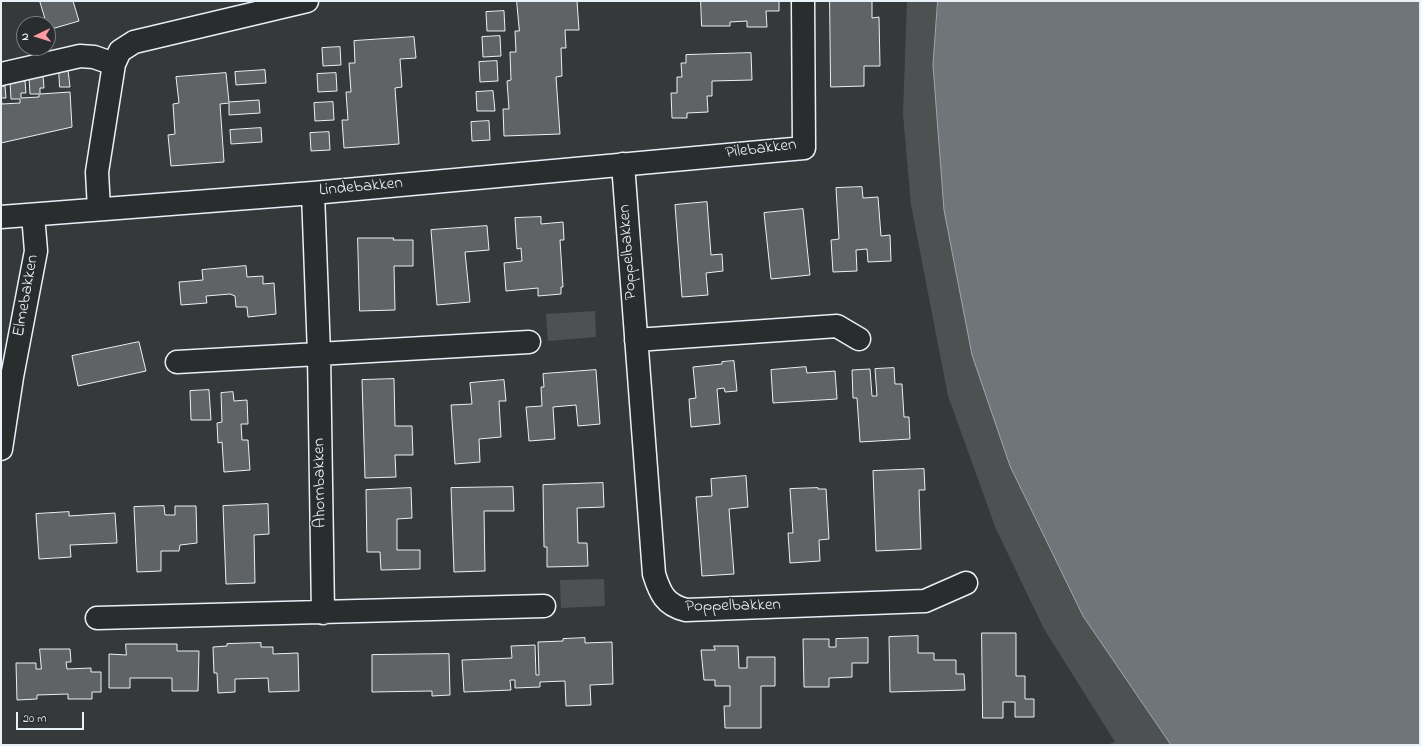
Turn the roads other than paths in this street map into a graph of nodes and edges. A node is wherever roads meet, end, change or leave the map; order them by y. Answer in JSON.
{"nodes":[{"id":1,"x":307,"y":1,"type":"edge"},
{"id":2,"x":803,"y":1,"type":"edge"},
{"id":3,"x":255,"y":7,"type":"edge"},
{"id":4,"x":114,"y":64,"type":"junction"},
{"id":5,"x":1,"y":74,"type":"edge"},
{"id":6,"x":623,"y":164,"type":"junction"},
{"id":7,"x":313,"y":193,"type":"junction"},
{"id":8,"x":99,"y":209,"type":"junction"},
{"id":9,"x":33,"y":215,"type":"junction"},
{"id":10,"x":1,"y":217,"type":"edge"},
{"id":11,"x":859,"y":339,"type":"dead end"},
{"id":12,"x":636,"y":340,"type":"junction"},
{"id":13,"x":529,"y":342,"type":"dead end"},
{"id":14,"x":319,"y":354,"type":"junction"},
{"id":15,"x":177,"y":362,"type":"dead end"},
{"id":16,"x":7,"y":376,"type":"edge"},
{"id":17,"x":1,"y":449,"type":"edge"},
{"id":18,"x":966,"y":583,"type":"dead end"},
{"id":19,"x":544,"y":606,"type":"dead end"},
{"id":20,"x":323,"y":613,"type":"junction"},
{"id":21,"x":97,"y":618,"type":"dead end"}],
"edges":[{"from":1,"to":3,"type":"street"},
{"from":2,"to":6,"type":"street","name":"Pilebakken"},
{"from":3,"to":4,"type":"street"},
{"from":4,"to":5,"type":"street"},
{"from":4,"to":8,"type":"street"},
{"from":6,"to":7,"type":"street","name":"Lindebakken"},
{"from":6,"to":12,"type":"street","name":"Poppelbakken"},
{"from":7,"to":8,"type":"street","name":"Lindebakken"},
{"from":7,"to":14,"type":"street","name":"Ahornbakken"},
{"from":8,"to":9,"type":"street","name":"Lindebakken"},
{"from":9,"to":10,"type":"street","name":"Lindebakken"},
{"from":9,"to":16,"type":"street","name":"Elmebakken"},
{"from":11,"to":12,"type":"street"},
{"from":12,"to":18,"type":"street","name":"Poppelbakken"},
{"from":13,"to":14,"type":"street"},
{"from":14,"to":15,"type":"street"},
{"from":14,"to":20,"type":"street","name":"Ahornbakken"},
{"from":16,"to":17,"type":"street","name":"Elmebakken"},
{"from":19,"to":20,"type":"street"},
{"from":20,"to":21,"type":"street"}]}
